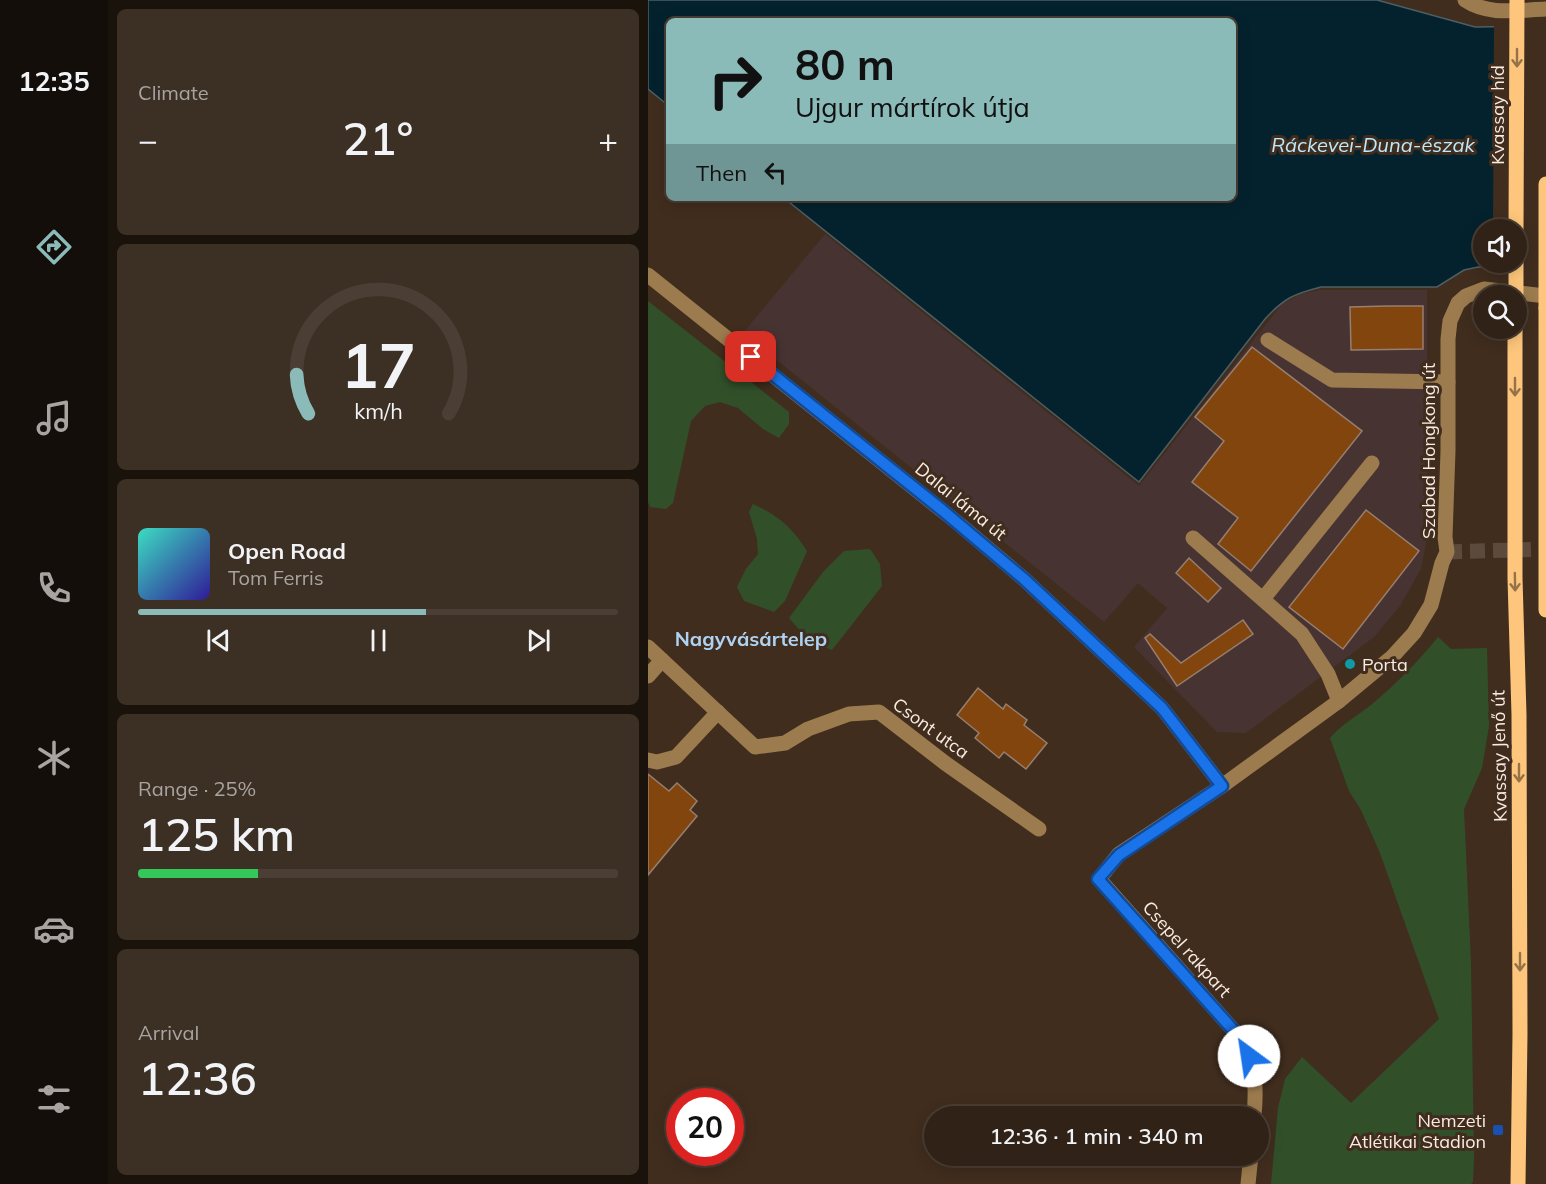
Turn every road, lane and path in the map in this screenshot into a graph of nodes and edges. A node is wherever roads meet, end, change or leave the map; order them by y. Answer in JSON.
{"nodes":[{"id":1,"x":1465,"y":0,"type":"edge"},
{"id":2,"x":1517,"y":0,"type":"edge"},
{"id":3,"x":1546,"y":9,"type":"edge"},
{"id":4,"x":1546,"y":184,"type":"edge"},
{"id":5,"x":1516,"y":219,"type":"edge"},
{"id":6,"x":648,"y":275,"type":"edge"},
{"id":7,"x":1546,"y":296,"type":"edge"},
{"id":8,"x":1546,"y":308,"type":"edge"},
{"id":9,"x":1515,"y":339,"type":"edge"},
{"id":10,"x":1268,"y":340,"type":"dead end"},
{"id":11,"x":1448,"y":382,"type":"junction"},
{"id":12,"x":1372,"y":463,"type":"dead end"},
{"id":13,"x":1193,"y":538,"type":"dead end"},
{"id":14,"x":1263,"y":599,"type":"junction"},
{"id":15,"x":1546,"y":610,"type":"edge"},
{"id":16,"x":648,"y":647,"type":"edge"},
{"id":17,"x":662,"y":660,"type":"junction"},
{"id":18,"x":648,"y":676,"type":"edge"},
{"id":19,"x":1343,"y":697,"type":"junction"},
{"id":20,"x":718,"y":712,"type":"junction"},
{"id":21,"x":648,"y":760,"type":"edge"},
{"id":22,"x":1222,"y":786,"type":"junction"},
{"id":23,"x":1039,"y":829,"type":"dead end"},
{"id":24,"x":1098,"y":879,"type":"joint"},
{"id":25,"x":1255,"y":1106,"type":"edge"},
{"id":26,"x":1519,"y":1163,"type":"junction"},
{"id":27,"x":1250,"y":1166,"type":"edge"},
{"id":28,"x":1248,"y":1184,"type":"edge"},
{"id":29,"x":1509,"y":1184,"type":"edge"},
{"id":30,"x":1518,"y":1184,"type":"edge"}],
"edges":[{"from":1,"to":3,"type":"lane"},
{"from":2,"to":5,"type":"main road","name":"Kvassay híd","one_way":true,"bridge":true},
{"from":4,"to":8,"type":"main road","bridge":true},
{"from":6,"to":22,"type":"lane","name":"Dalai láma út"},
{"from":7,"to":11,"type":"lane","name":"Szabad Hongkong út"},
{"from":8,"to":15,"type":"main road"},
{"from":9,"to":26,"type":"main road","name":"Kvassay Jenő út","one_way":true},
{"from":10,"to":11,"type":"lane"},
{"from":11,"to":19,"type":"lane","name":"Szabad Hongkong út"},
{"from":12,"to":14,"type":"lane"},
{"from":13,"to":14,"type":"lane"},
{"from":14,"to":19,"type":"lane"},
{"from":16,"to":17,"type":"lane","name":"Csont utca"},
{"from":17,"to":18,"type":"lane"},
{"from":17,"to":20,"type":"lane","name":"Csont utca"},
{"from":19,"to":22,"type":"lane","name":"Szabad Hongkong út"},
{"from":20,"to":21,"type":"lane"},
{"from":20,"to":23,"type":"lane","name":"Csont utca"},
{"from":22,"to":24,"type":"lane","name":"Szabad Hongkong út"},
{"from":24,"to":25,"type":"lane","name":"Csepel rakpart"},
{"from":26,"to":29,"type":"lane"},
{"from":26,"to":30,"type":"main road","name":"Kvassay Jenő út"},
{"from":27,"to":28,"type":"lane"}]}
